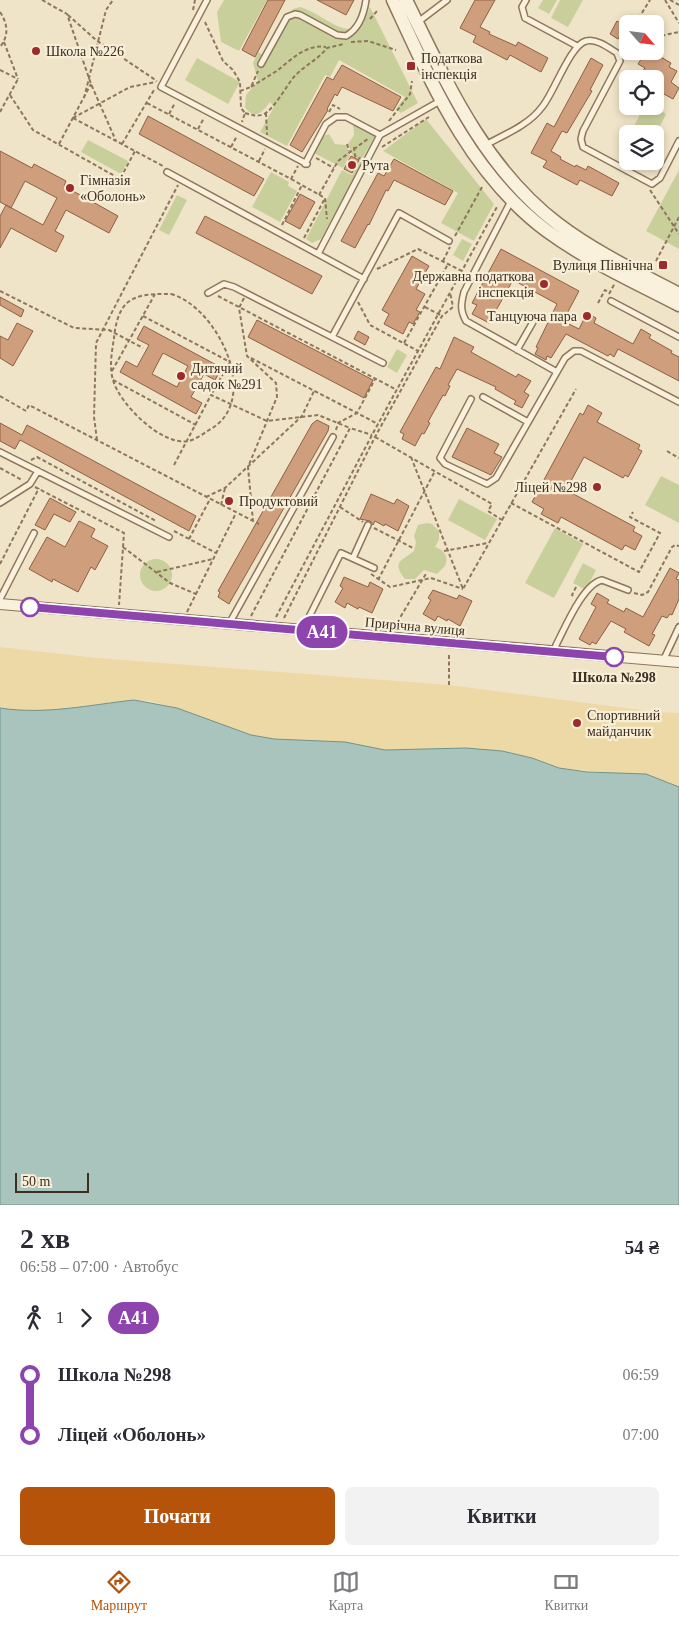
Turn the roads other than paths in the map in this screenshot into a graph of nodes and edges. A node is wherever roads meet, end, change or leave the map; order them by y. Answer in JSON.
{"nodes":[{"id":1,"x":207,"y":0,"type":"edge"},
{"id":2,"x":366,"y":0,"type":"edge"},
{"id":3,"x":392,"y":0,"type":"edge"},
{"id":4,"x":406,"y":0,"type":"edge"},
{"id":5,"x":448,"y":0,"type":"edge"},
{"id":6,"x":526,"y":0,"type":"edge"},
{"id":7,"x":417,"y":22,"type":"junction"},
{"id":8,"x":576,"y":46,"type":"junction"},
{"id":9,"x":261,"y":64,"type":"road end"},
{"id":10,"x":441,"y":100,"type":"junction"},
{"id":11,"x":380,"y":135,"type":"junction"},
{"id":12,"x":679,"y":141,"type":"edge"},
{"id":13,"x":484,"y":146,"type":"junction"},
{"id":14,"x":167,"y":172,"type":"dead end"},
{"id":15,"x":519,"y":188,"type":"junction"},
{"id":16,"x":512,"y":200,"type":"junction"},
{"id":17,"x":449,"y":241,"type":"dead end"},
{"id":18,"x":318,"y":254,"type":"junction"},
{"id":19,"x":365,"y":277,"type":"junction"},
{"id":20,"x":209,"y":293,"type":"road end"},
{"id":21,"x":679,"y":294,"type":"edge"},
{"id":22,"x":611,"y":301,"type":"dead end"},
{"id":23,"x":679,"y":305,"type":"edge"},
{"id":24,"x":533,"y":322,"type":"dead end"},
{"id":25,"x":679,"y":336,"type":"edge"},
{"id":26,"x":332,"y":337,"type":"junction"},
{"id":27,"x":517,"y":350,"type":"junction"},
{"id":28,"x":383,"y":363,"type":"dead end"},
{"id":29,"x":557,"y":372,"type":"junction"},
{"id":30,"x":482,"y":397,"type":"dead end"},
{"id":31,"x":471,"y":399,"type":"dead end"},
{"id":32,"x":679,"y":402,"type":"edge"},
{"id":33,"x":528,"y":422,"type":"junction"},
{"id":34,"x":333,"y":437,"type":"road end"},
{"id":35,"x":0,"y":452,"type":"edge"},
{"id":36,"x":38,"y":471,"type":"junction"},
{"id":37,"x":0,"y":503,"type":"edge"},
{"id":38,"x":368,"y":525,"type":"road end"},
{"id":39,"x":34,"y":533,"type":"dead end"},
{"id":40,"x":169,"y":538,"type":"dead end"},
{"id":41,"x":353,"y":558,"type":"junction"},
{"id":42,"x":374,"y":568,"type":"road end"},
{"id":43,"x":628,"y":590,"type":"road end"},
{"id":44,"x":0,"y":600,"type":"edge"},
{"id":45,"x":0,"y":604,"type":"edge"},
{"id":46,"x":228,"y":625,"type":"junction"},
{"id":47,"x":679,"y":627,"type":"edge"},
{"id":48,"x":305,"y":631,"type":"junction"},
{"id":49,"x":555,"y":652,"type":"junction"},
{"id":50,"x":663,"y":661,"type":"junction"},
{"id":51,"x":679,"y":662,"type":"edge"}],
"edges":[{"from":1,"to":11,"type":"lane"},
{"from":2,"to":9,"type":"lane"},
{"from":3,"to":10,"type":"street"},
{"from":4,"to":7,"type":"street"},
{"from":5,"to":7,"type":"lane"},
{"from":6,"to":8,"type":"lane"},
{"from":7,"to":13,"type":"street"},
{"from":8,"to":12,"type":"lane"},
{"from":8,"to":13,"type":"lane"},
{"from":10,"to":11,"type":"lane"},
{"from":10,"to":16,"type":"street"},
{"from":11,"to":18,"type":"lane"},
{"from":13,"to":15,"type":"street"},
{"from":14,"to":18,"type":"lane"},
{"from":15,"to":16,"type":"lane"},
{"from":15,"to":21,"type":"street"},
{"from":16,"to":23,"type":"street"},
{"from":16,"to":27,"type":"lane"},
{"from":17,"to":19,"type":"lane"},
{"from":18,"to":19,"type":"lane"},
{"from":19,"to":26,"type":"lane"},
{"from":20,"to":26,"type":"lane"},
{"from":22,"to":25,"type":"lane"},
{"from":24,"to":27,"type":"lane"},
{"from":26,"to":28,"type":"lane"},
{"from":27,"to":29,"type":"lane"},
{"from":29,"to":32,"type":"lane"},
{"from":29,"to":33,"type":"lane"},
{"from":30,"to":33,"type":"lane"},
{"from":31,"to":33,"type":"lane"},
{"from":34,"to":46,"type":"lane"},
{"from":35,"to":36,"type":"lane"},
{"from":36,"to":37,"type":"lane"},
{"from":36,"to":40,"type":"lane"},
{"from":38,"to":41,"type":"lane"},
{"from":39,"to":44,"type":"lane"},
{"from":41,"to":42,"type":"lane"},
{"from":41,"to":48,"type":"lane"},
{"from":43,"to":49,"type":"lane"},
{"from":45,"to":46,"type":"street","name":"Прирічна вулиця"},
{"from":46,"to":48,"type":"street","name":"Прирічна вулиця"},
{"from":47,"to":50,"type":"lane"},
{"from":48,"to":49,"type":"street","name":"Прирічна вулиця"},
{"from":49,"to":50,"type":"street","name":"Прирічна вулиця"},
{"from":50,"to":51,"type":"street","name":"Прирічна вулиця"}]}
